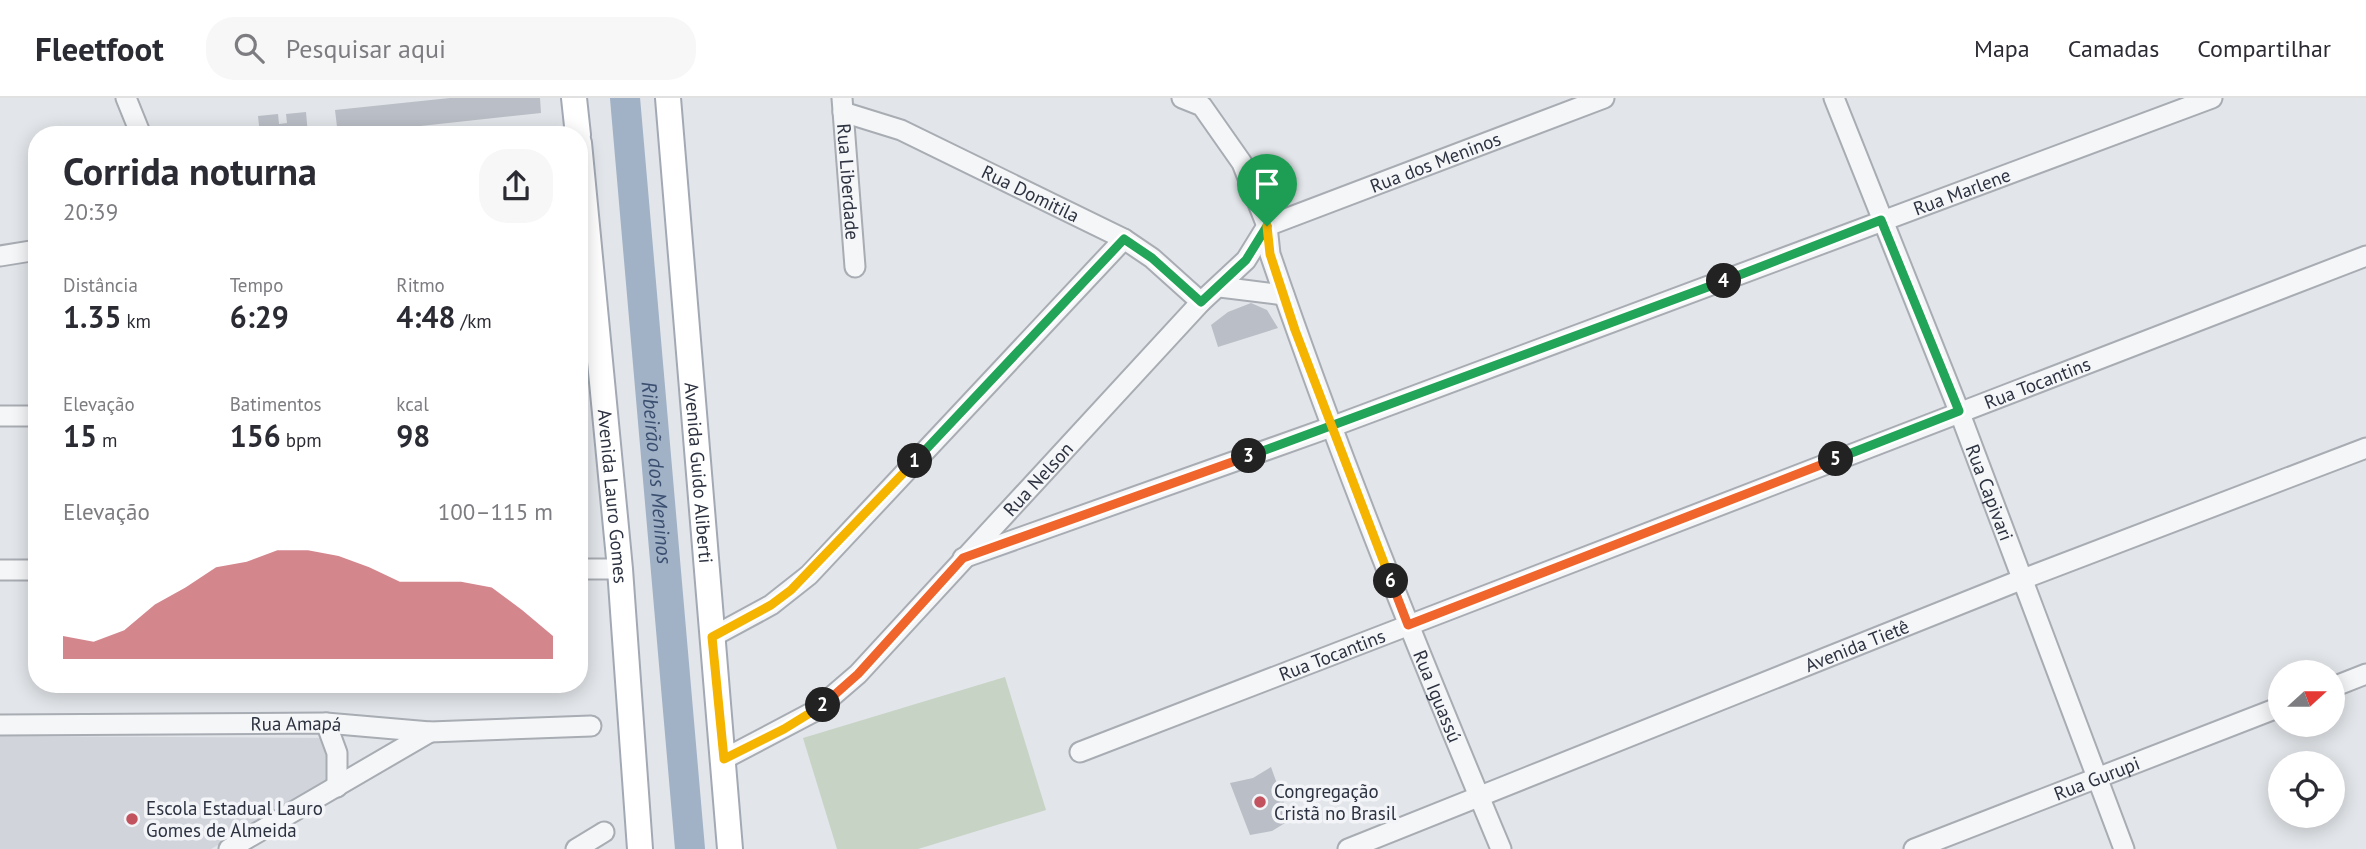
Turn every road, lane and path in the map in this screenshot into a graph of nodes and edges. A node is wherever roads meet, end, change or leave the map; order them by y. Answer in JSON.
{"nodes":[{"id":1,"x":125,"y":98,"type":"edge"},
{"id":2,"x":574,"y":98,"type":"edge"},
{"id":3,"x":668,"y":98,"type":"edge"},
{"id":4,"x":1182,"y":98,"type":"edge"},
{"id":5,"x":1604,"y":98,"type":"edge"},
{"id":6,"x":1834,"y":98,"type":"edge"},
{"id":7,"x":2212,"y":98,"type":"edge"},
{"id":8,"x":842,"y":105,"type":"edge"},
{"id":9,"x":137,"y":126,"type":"edge"},
{"id":10,"x":577,"y":126,"type":"edge"},
{"id":11,"x":1881,"y":220,"type":"junction"},
{"id":12,"x":1267,"y":226,"type":"junction"},
{"id":13,"x":588,"y":237,"type":"edge"},
{"id":14,"x":1124,"y":239,"type":"junction"},
{"id":15,"x":28,"y":251,"type":"edge"},
{"id":16,"x":0,"y":256,"type":"edge"},
{"id":17,"x":2366,"y":256,"type":"edge"},
{"id":18,"x":855,"y":267,"type":"dead end"},
{"id":19,"x":1220,"y":286,"type":"junction"},
{"id":20,"x":1284,"y":295,"type":"junction"},
{"id":21,"x":1201,"y":302,"type":"junction"},
{"id":22,"x":1959,"y":411,"type":"junction"},
{"id":23,"x":0,"y":416,"type":"edge"},
{"id":24,"x":28,"y":416,"type":"edge"},
{"id":25,"x":1331,"y":427,"type":"junction"},
{"id":26,"x":2366,"y":448,"type":"edge"},
{"id":27,"x":963,"y":558,"type":"junction"},
{"id":28,"x":588,"y":569,"type":"edge"},
{"id":29,"x":620,"y":569,"type":"junction"},
{"id":30,"x":0,"y":570,"type":"edge"},
{"id":31,"x":28,"y":570,"type":"edge"},
{"id":32,"x":2022,"y":579,"type":"junction"},
{"id":33,"x":1408,"y":625,"type":"junction"},
{"id":34,"x":712,"y":637,"type":"junction"},
{"id":35,"x":2366,"y":674,"type":"edge"},
{"id":36,"x":2345,"y":682,"type":"edge"},
{"id":37,"x":2268,"y":712,"type":"edge"},
{"id":38,"x":326,"y":723,"type":"junction"},
{"id":39,"x":0,"y":725,"type":"edge"},
{"id":40,"x":591,"y":726,"type":"dead end"},
{"id":41,"x":430,"y":732,"type":"junction"},
{"id":42,"x":1080,"y":752,"type":"dead end"},
{"id":43,"x":724,"y":759,"type":"junction"},
{"id":44,"x":2099,"y":778,"type":"junction"},
{"id":45,"x":337,"y":787,"type":"junction"},
{"id":46,"x":1479,"y":798,"type":"junction"},
{"id":47,"x":604,"y":832,"type":"dead end"},
{"id":48,"x":229,"y":849,"type":"edge"},
{"id":49,"x":576,"y":849,"type":"edge"},
{"id":50,"x":640,"y":849,"type":"edge"},
{"id":51,"x":730,"y":849,"type":"edge"},
{"id":52,"x":1348,"y":849,"type":"edge"},
{"id":53,"x":1501,"y":849,"type":"edge"},
{"id":54,"x":1914,"y":849,"type":"edge"},
{"id":55,"x":2124,"y":849,"type":"edge"}],
"edges":[{"from":1,"to":9,"type":"street"},
{"from":2,"to":10,"type":"main road"},
{"from":3,"to":34,"type":"main road","name":"Avenida Guido Aliberti"},
{"from":4,"to":12,"type":"street","name":"Rua Iguassú"},
{"from":5,"to":12,"type":"street","name":"Rua dos Meninos"},
{"from":6,"to":11,"type":"street","name":"Rua Capivari"},
{"from":7,"to":11,"type":"street","name":"Rua Marlene"},
{"from":8,"to":14,"type":"street","name":"Rua Domitila"},
{"from":8,"to":18,"type":"street","name":"Rua Liberdade"},
{"from":11,"to":22,"type":"street","name":"Rua Capivari"},
{"from":11,"to":25,"type":"street","name":"Rua Marlene"},
{"from":12,"to":19,"type":"street","name":"Rua Nelson"},
{"from":12,"to":20,"type":"street","name":"Rua Iguassú"},
{"from":13,"to":29,"type":"main road","name":"Avenida Lauro Gomes"},
{"from":14,"to":21,"type":"street","name":"Rua Domitila"},
{"from":14,"to":34,"type":"street"},
{"from":15,"to":16,"type":"street"},
{"from":17,"to":22,"type":"street","name":"Rua Tocantins"},
{"from":19,"to":20,"type":"street"},
{"from":19,"to":21,"type":"street","name":"Rua Nelson"},
{"from":20,"to":25,"type":"street","name":"Rua Iguassú"},
{"from":21,"to":27,"type":"street","name":"Rua Nelson"},
{"from":22,"to":32,"type":"street","name":"Rua Capivari"},
{"from":22,"to":33,"type":"street","name":"Rua Tocantins"},
{"from":23,"to":24,"type":"street"},
{"from":25,"to":27,"type":"street","name":"Rua Marlene"},
{"from":25,"to":33,"type":"street","name":"Rua Iguassú"},
{"from":26,"to":32,"type":"street","name":"Avenida Tietê"},
{"from":27,"to":43,"type":"street","name":"Rua Nelson"},
{"from":28,"to":29,"type":"street"},
{"from":29,"to":50,"type":"main road","name":"Avenida Lauro Gomes"},
{"from":30,"to":31,"type":"street"},
{"from":32,"to":44,"type":"street","name":"Rua Capivari"},
{"from":32,"to":46,"type":"street","name":"Avenida Tietê"},
{"from":33,"to":42,"type":"street","name":"Rua Tocantins"},
{"from":33,"to":46,"type":"street","name":"Rua Iguassú"},
{"from":34,"to":43,"type":"main road","name":"Avenida Guido Aliberti"},
{"from":35,"to":36,"type":"street"},
{"from":37,"to":44,"type":"street","name":"Rua Gurupi"},
{"from":38,"to":39,"type":"street","name":"Rua Amapá"},
{"from":38,"to":41,"type":"street","name":"Rua Amapá"},
{"from":38,"to":45,"type":"street"},
{"from":40,"to":41,"type":"street","name":"Rua Amapá"},
{"from":41,"to":45,"type":"street"},
{"from":43,"to":51,"type":"main road","name":"Avenida Guido Aliberti"},
{"from":44,"to":54,"type":"street","name":"Rua Gurupi"},
{"from":44,"to":55,"type":"street","name":"Rua Capivari"},
{"from":45,"to":48,"type":"street"},
{"from":46,"to":52,"type":"street","name":"Avenida Tietê"},
{"from":46,"to":53,"type":"street","name":"Rua Iguassú"},
{"from":47,"to":49,"type":"street"}]}
